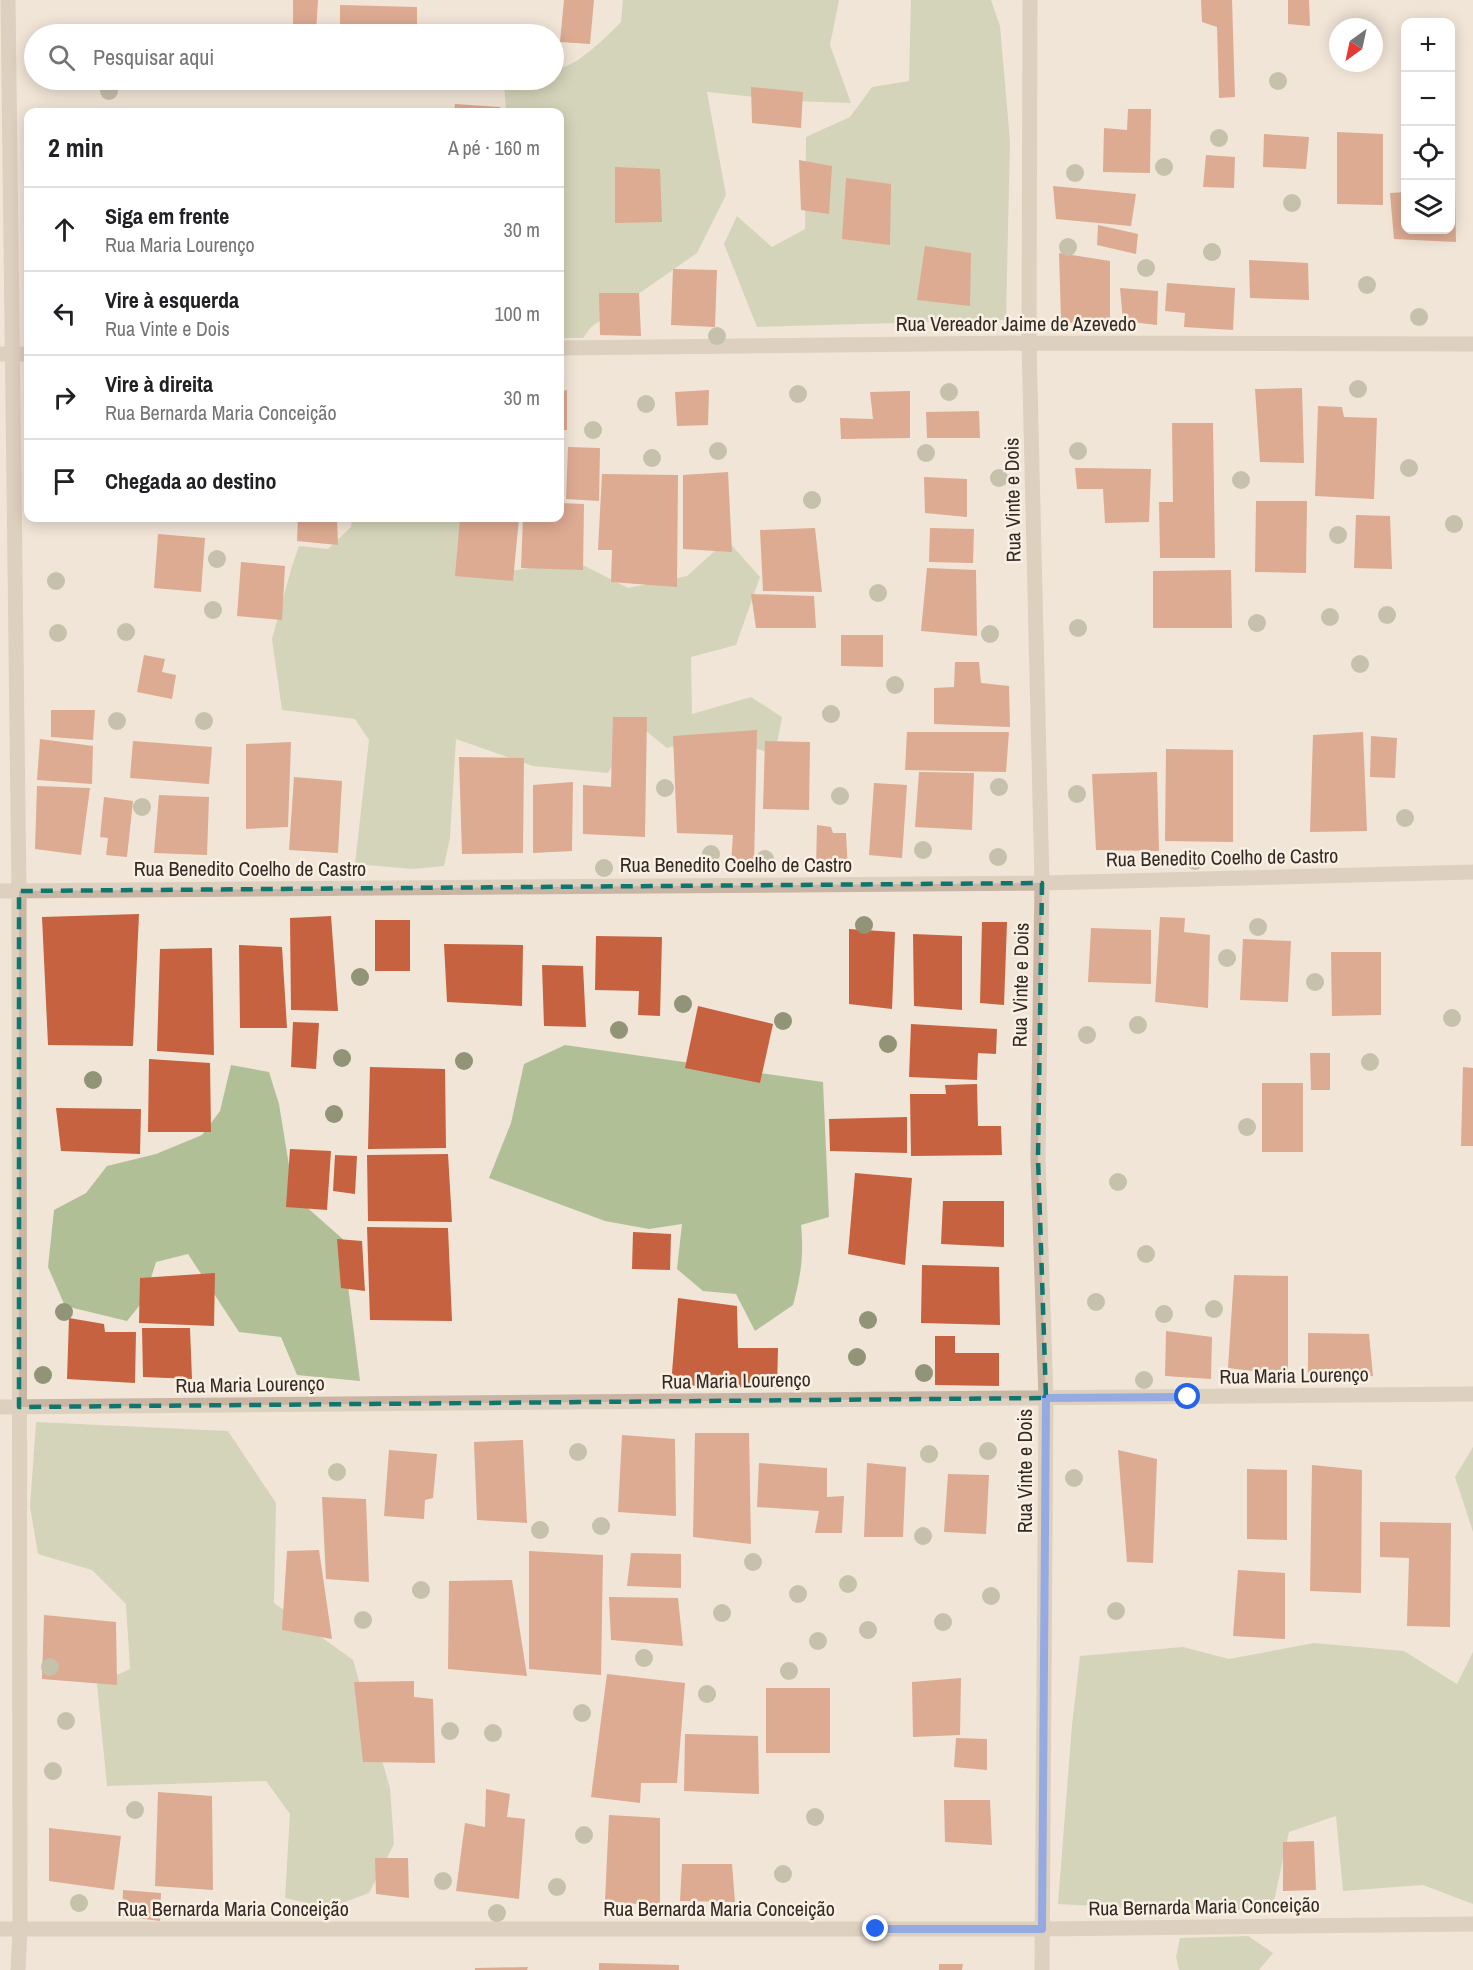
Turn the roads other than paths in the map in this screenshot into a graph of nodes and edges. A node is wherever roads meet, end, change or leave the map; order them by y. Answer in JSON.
{"nodes":[{"id":1,"x":8,"y":0,"type":"edge"},
{"id":2,"x":1030,"y":0,"type":"edge"},
{"id":3,"x":1029,"y":343,"type":"junction"},
{"id":4,"x":1473,"y":344,"type":"edge"},
{"id":5,"x":564,"y":348,"type":"edge"},
{"id":6,"x":14,"y":354,"type":"edge"},
{"id":7,"x":1473,"y":872,"type":"edge"},
{"id":8,"x":1042,"y":883,"type":"junction"},
{"id":9,"x":0,"y":891,"type":"edge"},
{"id":10,"x":19,"y":891,"type":"junction"},
{"id":11,"x":1473,"y":1394,"type":"edge"},
{"id":12,"x":1046,"y":1398,"type":"junction"},
{"id":13,"x":0,"y":1407,"type":"edge"},
{"id":14,"x":19,"y":1407,"type":"junction"},
{"id":15,"x":1473,"y":1924,"type":"edge"},
{"id":16,"x":0,"y":1929,"type":"edge"},
{"id":17,"x":20,"y":1929,"type":"junction"},
{"id":18,"x":1042,"y":1929,"type":"junction"},
{"id":19,"x":18,"y":1970,"type":"edge"},
{"id":20,"x":1042,"y":1970,"type":"edge"}],
"edges":[{"from":1,"to":6,"type":"street"},
{"from":2,"to":3,"type":"street","name":"Rua Vinte e Dois"},
{"from":3,"to":4,"type":"street","name":"Rua Vereador Jaime de Azevedo"},
{"from":3,"to":5,"type":"street","name":"Rua Vereador Jaime de Azevedo"},
{"from":3,"to":8,"type":"street","name":"Rua Vinte e Dois"},
{"from":6,"to":10,"type":"street"},
{"from":7,"to":8,"type":"street","name":"Rua Benedito Coelho de Castro"},
{"from":8,"to":10,"type":"street","name":"Rua Benedito Coelho de Castro"},
{"from":8,"to":12,"type":"street","name":"Rua Vinte e Dois"},
{"from":9,"to":10,"type":"street","name":"Rua Benedito Coelho de Castro"},
{"from":10,"to":14,"type":"street"},
{"from":11,"to":12,"type":"street","name":"Rua Maria Lourenço"},
{"from":12,"to":14,"type":"street","name":"Rua Maria Lourenço"},
{"from":12,"to":18,"type":"street","name":"Rua Vinte e Dois"},
{"from":13,"to":14,"type":"street","name":"Rua Maria Lourenço"},
{"from":14,"to":17,"type":"street"},
{"from":15,"to":18,"type":"street","name":"Rua Bernarda Maria Conceição"},
{"from":16,"to":17,"type":"street","name":"Rua Bernarda Maria Conceição"},
{"from":17,"to":18,"type":"street","name":"Rua Bernarda Maria Conceição"},
{"from":17,"to":19,"type":"street"},
{"from":18,"to":20,"type":"street","name":"Rua Vinte e Dois"}]}
